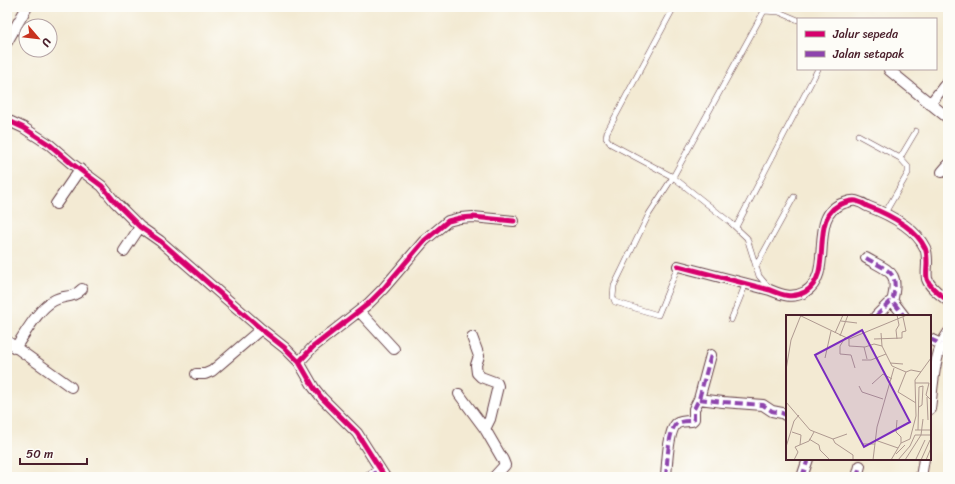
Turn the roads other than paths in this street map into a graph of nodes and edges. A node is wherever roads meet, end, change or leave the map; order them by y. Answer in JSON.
{"nodes":[{"id":1,"x":27,"y":7,"type":"edge"},
{"id":2,"x":674,"y":7,"type":"edge"},
{"id":3,"x":797,"y":20,"type":"edge"},
{"id":4,"x":7,"y":42,"type":"edge"},
{"id":5,"x":817,"y":70,"type":"edge"},
{"id":6,"x":889,"y":70,"type":"edge"},
{"id":7,"x":948,"y":81,"type":"edge"},
{"id":8,"x":930,"y":104,"type":"junction"},
{"id":9,"x":948,"y":118,"type":"edge"},
{"id":10,"x":7,"y":121,"type":"edge"},
{"id":11,"x":916,"y":131,"type":"dead end"},
{"id":12,"x":858,"y":135,"type":"dead end"},
{"id":13,"x":900,"y":158,"type":"junction"},
{"id":14,"x":80,"y":169,"type":"junction"},
{"id":15,"x":673,"y":177,"type":"junction"},
{"id":16,"x":794,"y":197,"type":"dead end"},
{"id":17,"x":56,"y":204,"type":"dead end"},
{"id":18,"x":885,"y":213,"type":"junction"},
{"id":19,"x":514,"y":221,"type":"dead end"},
{"id":20,"x":140,"y":227,"type":"junction"},
{"id":21,"x":736,"y":227,"type":"junction"},
{"id":22,"x":124,"y":251,"type":"dead end"},
{"id":23,"x":866,"y":258,"type":"dead end"},
{"id":24,"x":678,"y":266,"type":"joint"},
{"id":25,"x":756,"y":266,"type":"junction"},
{"id":26,"x":746,"y":283,"type":"junction"},
{"id":27,"x":82,"y":289,"type":"dead end"},
{"id":28,"x":770,"y":290,"type":"junction"},
{"id":29,"x":948,"y":300,"type":"edge"},
{"id":30,"x":892,"y":302,"type":"junction"},
{"id":31,"x":359,"y":312,"type":"junction"},
{"id":32,"x":877,"y":315,"type":"edge"},
{"id":33,"x":903,"y":315,"type":"edge"},
{"id":34,"x":731,"y":320,"type":"dead end"},
{"id":35,"x":261,"y":329,"type":"junction"},
{"id":36,"x":948,"y":333,"type":"edge"},
{"id":37,"x":472,"y":337,"type":"dead end"},
{"id":38,"x":931,"y":339,"type":"edge"},
{"id":39,"x":7,"y":341,"type":"edge"},
{"id":40,"x":941,"y":344,"type":"junction"},
{"id":41,"x":16,"y":348,"type":"junction"},
{"id":42,"x":394,"y":349,"type":"dead end"},
{"id":43,"x":711,"y":354,"type":"dead end"},
{"id":44,"x":299,"y":362,"type":"junction"},
{"id":45,"x":196,"y":374,"type":"dead end"},
{"id":46,"x":71,"y":387,"type":"dead end"},
{"id":47,"x":459,"y":394,"type":"dead end"},
{"id":48,"x":699,"y":399,"type":"junction"},
{"id":49,"x":931,"y":402,"type":"edge"},
{"id":50,"x":786,"y":415,"type":"edge"},
{"id":51,"x":485,"y":428,"type":"junction"},
{"id":52,"x":808,"y":460,"type":"edge"},
{"id":53,"x":924,"y":460,"type":"edge"},
{"id":54,"x":860,"y":466,"type":"dead end"},
{"id":55,"x":383,"y":473,"type":"edge"},
{"id":56,"x":370,"y":477,"type":"edge"},
{"id":57,"x":494,"y":477,"type":"edge"},
{"id":58,"x":666,"y":477,"type":"edge"},
{"id":59,"x":802,"y":477,"type":"edge"},
{"id":60,"x":857,"y":477,"type":"edge"},
{"id":61,"x":921,"y":477,"type":"edge"}],
"edges":[{"from":1,"to":4,"type":"street"},
{"from":2,"to":15,"type":"lane"},
{"from":3,"to":15,"type":"lane"},
{"from":5,"to":21,"type":"lane"},
{"from":6,"to":8,"type":"street"},
{"from":7,"to":8,"type":"street"},
{"from":8,"to":9,"type":"street"},
{"from":10,"to":14,"type":"street"},
{"from":11,"to":13,"type":"lane"},
{"from":12,"to":13,"type":"lane"},
{"from":13,"to":18,"type":"lane"},
{"from":14,"to":17,"type":"street"},
{"from":14,"to":20,"type":"street"},
{"from":15,"to":21,"type":"lane"},
{"from":15,"to":24,"type":"lane"},
{"from":16,"to":25,"type":"lane"},
{"from":18,"to":28,"type":"street"},
{"from":18,"to":29,"type":"street"},
{"from":19,"to":31,"type":"street"},
{"from":20,"to":22,"type":"street"},
{"from":20,"to":35,"type":"street"},
{"from":21,"to":25,"type":"lane"},
{"from":23,"to":30,"type":"street"},
{"from":24,"to":26,"type":"street"},
{"from":25,"to":28,"type":"lane"},
{"from":26,"to":28,"type":"street"},
{"from":26,"to":34,"type":"lane"},
{"from":27,"to":41,"type":"street"},
{"from":30,"to":32,"type":"street"},
{"from":30,"to":33,"type":"street"},
{"from":31,"to":42,"type":"street"},
{"from":31,"to":44,"type":"street"},
{"from":35,"to":44,"type":"street"},
{"from":35,"to":45,"type":"street"},
{"from":36,"to":40,"type":"street"},
{"from":37,"to":51,"type":"street"},
{"from":38,"to":40,"type":"street"},
{"from":39,"to":41,"type":"street"},
{"from":40,"to":49,"type":"street"},
{"from":41,"to":46,"type":"street"},
{"from":43,"to":48,"type":"street"},
{"from":44,"to":55,"type":"street"},
{"from":47,"to":51,"type":"street"},
{"from":48,"to":50,"type":"street"},
{"from":48,"to":58,"type":"street"},
{"from":51,"to":57,"type":"street"},
{"from":52,"to":59,"type":"street"},
{"from":53,"to":61,"type":"street"},
{"from":54,"to":60,"type":"street"},
{"from":55,"to":56,"type":"street"}]}
